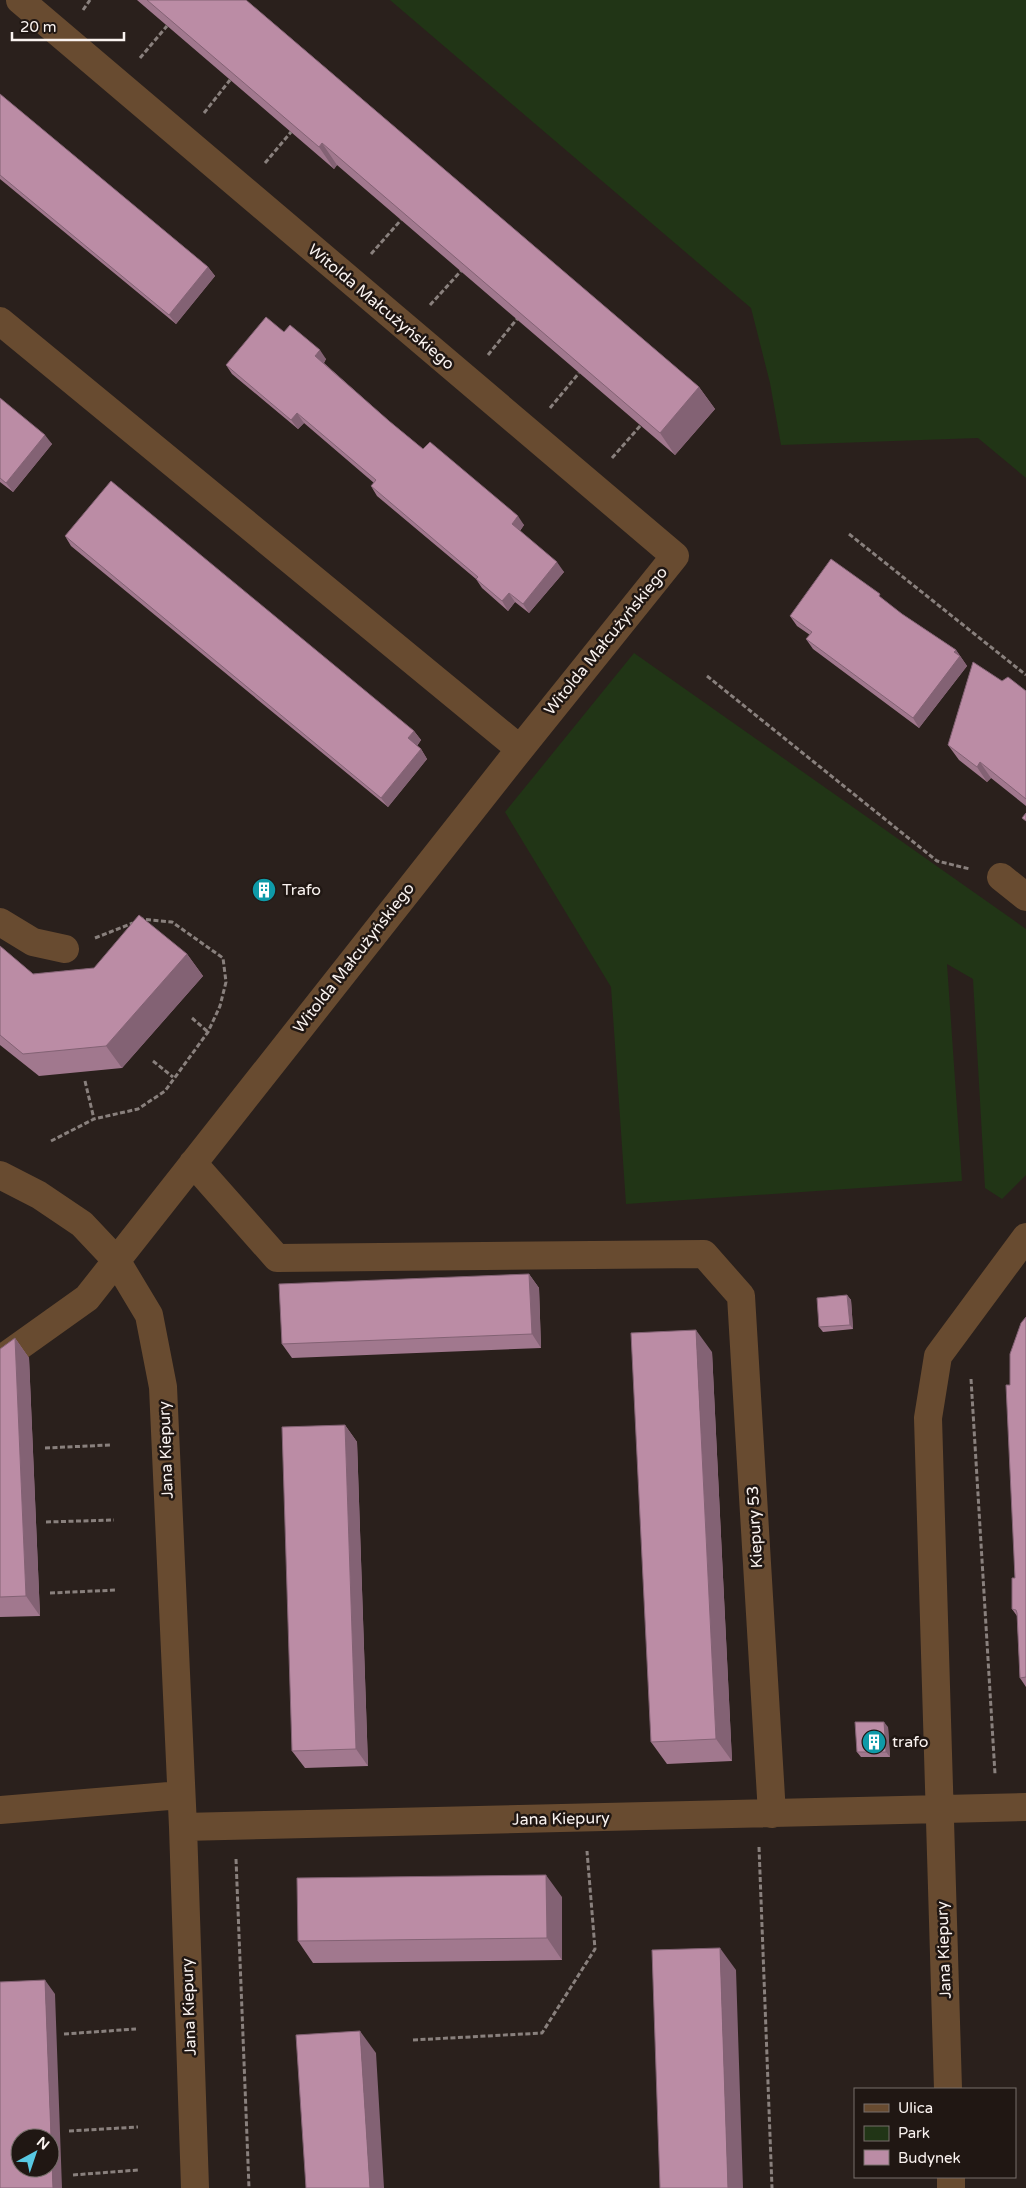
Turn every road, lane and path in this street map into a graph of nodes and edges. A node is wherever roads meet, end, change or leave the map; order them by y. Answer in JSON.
{"nodes":[{"id":1,"x":20,"y":0,"type":"edge"},
{"id":2,"x":167,"y":26,"type":"edge"},
{"id":3,"x":136,"y":63,"type":"dead end"},
{"id":4,"x":230,"y":80,"type":"edge"},
{"id":5,"x":201,"y":116,"type":"dead end"},
{"id":6,"x":291,"y":132,"type":"edge"},
{"id":7,"x":263,"y":166,"type":"dead end"},
{"id":8,"x":401,"y":220,"type":"edge"},
{"id":9,"x":368,"y":257,"type":"dead end"},
{"id":10,"x":461,"y":271,"type":"edge"},
{"id":11,"x":428,"y":308,"type":"dead end"},
{"id":12,"x":517,"y":319,"type":"edge"},
{"id":13,"x":0,"y":321,"type":"edge"},
{"id":14,"x":486,"y":358,"type":"dead end"},
{"id":15,"x":580,"y":373,"type":"edge"},
{"id":16,"x":547,"y":410,"type":"dead end"},
{"id":17,"x":641,"y":425,"type":"edge"},
{"id":18,"x":608,"y":462,"type":"dead end"},
{"id":19,"x":849,"y":534,"type":"dead end"},
{"id":20,"x":1026,"y":674,"type":"edge"},
{"id":21,"x":707,"y":676,"type":"dead end"},
{"id":22,"x":520,"y":749,"type":"junction"},
{"id":23,"x":1001,"y":876,"type":"joint"},
{"id":24,"x":1026,"y":897,"type":"edge"},
{"id":25,"x":0,"y":922,"type":"edge"},
{"id":26,"x":65,"y":949,"type":"joint"},
{"id":27,"x":192,"y":1018,"type":"dead end"},
{"id":28,"x":208,"y":1032,"type":"junction"},
{"id":29,"x":153,"y":1061,"type":"dead end"},
{"id":30,"x":173,"y":1077,"type":"junction"},
{"id":31,"x":85,"y":1081,"type":"edge"},
{"id":32,"x":94,"y":1119,"type":"junction"},
{"id":33,"x":51,"y":1142,"type":"dead end"},
{"id":34,"x":193,"y":1163,"type":"junction"},
{"id":35,"x":0,"y":1175,"type":"edge"},
{"id":36,"x":1026,"y":1237,"type":"edge"},
{"id":37,"x":116,"y":1260,"type":"junction"},
{"id":38,"x":0,"y":1360,"type":"edge"},
{"id":39,"x":970,"y":1376,"type":"dead end"},
{"id":40,"x":110,"y":1445,"type":"dead end"},
{"id":41,"x":45,"y":1448,"type":"dead end"},
{"id":42,"x":114,"y":1520,"type":"dead end"},
{"id":43,"x":46,"y":1522,"type":"dead end"},
{"id":44,"x":117,"y":1590,"type":"dead end"},
{"id":45,"x":50,"y":1593,"type":"dead end"},
{"id":46,"x":181,"y":1795,"type":"junction"},
{"id":47,"x":997,"y":1807,"type":"junction"},
{"id":48,"x":1026,"y":1807,"type":"edge"},
{"id":49,"x":0,"y":1810,"type":"edge"},
{"id":50,"x":940,"y":1810,"type":"junction"},
{"id":51,"x":764,"y":1814,"type":"junction"},
{"id":52,"x":585,"y":1818,"type":"junction"},
{"id":53,"x":235,"y":1826,"type":"junction"},
{"id":54,"x":183,"y":1827,"type":"junction"},
{"id":55,"x":136,"y":2029,"type":"dead end"},
{"id":56,"x":64,"y":2034,"type":"dead end"},
{"id":57,"x":413,"y":2040,"type":"dead end"},
{"id":58,"x":948,"y":2088,"type":"edge"},
{"id":59,"x":138,"y":2127,"type":"dead end"},
{"id":60,"x":69,"y":2131,"type":"dead end"},
{"id":61,"x":138,"y":2170,"type":"dead end"},
{"id":62,"x":73,"y":2174,"type":"dead end"},
{"id":63,"x":195,"y":2188,"type":"edge"},
{"id":64,"x":249,"y":2188,"type":"edge"},
{"id":65,"x":772,"y":2188,"type":"edge"}],
"edges":[{"from":1,"to":22,"type":"street","name":"Witolda Małcużyńskiego"},
{"from":2,"to":3,"type":"path"},
{"from":4,"to":5,"type":"path"},
{"from":6,"to":7,"type":"path"},
{"from":8,"to":9,"type":"path"},
{"from":10,"to":11,"type":"path"},
{"from":12,"to":14,"type":"path"},
{"from":13,"to":22,"type":"street"},
{"from":15,"to":16,"type":"path"},
{"from":17,"to":18,"type":"path"},
{"from":19,"to":20,"type":"path"},
{"from":21,"to":23,"type":"path"},
{"from":22,"to":34,"type":"street","name":"Witolda Małcużyńskiego"},
{"from":23,"to":24,"type":"street"},
{"from":25,"to":26,"type":"street"},
{"from":26,"to":28,"type":"path"},
{"from":27,"to":28,"type":"path"},
{"from":28,"to":30,"type":"path"},
{"from":29,"to":30,"type":"path"},
{"from":30,"to":32,"type":"path"},
{"from":31,"to":32,"type":"path"},
{"from":32,"to":33,"type":"path"},
{"from":34,"to":37,"type":"street","name":"Witolda Małcużyńskiego"},
{"from":34,"to":51,"type":"street","name":"Kiepury 53"},
{"from":35,"to":37,"type":"street","name":"Jana Kiepury"},
{"from":36,"to":50,"type":"street"},
{"from":37,"to":38,"type":"street","name":"Witolda Małcużyńskiego"},
{"from":37,"to":46,"type":"street","name":"Jana Kiepury"},
{"from":39,"to":47,"type":"path"},
{"from":40,"to":41,"type":"path"},
{"from":42,"to":43,"type":"path"},
{"from":44,"to":45,"type":"path"},
{"from":46,"to":49,"type":"street"},
{"from":46,"to":54,"type":"street","name":"Jana Kiepury"},
{"from":47,"to":48,"type":"street","name":"Jana Kiepury"},
{"from":47,"to":50,"type":"street","name":"Jana Kiepury"},
{"from":50,"to":51,"type":"street","name":"Jana Kiepury"},
{"from":50,"to":58,"type":"street","name":"Jana Kiepury"},
{"from":51,"to":52,"type":"street","name":"Jana Kiepury"},
{"from":51,"to":65,"type":"path"},
{"from":52,"to":53,"type":"street","name":"Jana Kiepury"},
{"from":52,"to":57,"type":"path"},
{"from":53,"to":54,"type":"street","name":"Jana Kiepury"},
{"from":53,"to":64,"type":"path"},
{"from":54,"to":63,"type":"street","name":"Jana Kiepury"},
{"from":55,"to":56,"type":"path"},
{"from":59,"to":60,"type":"path"},
{"from":61,"to":62,"type":"path"}]}
